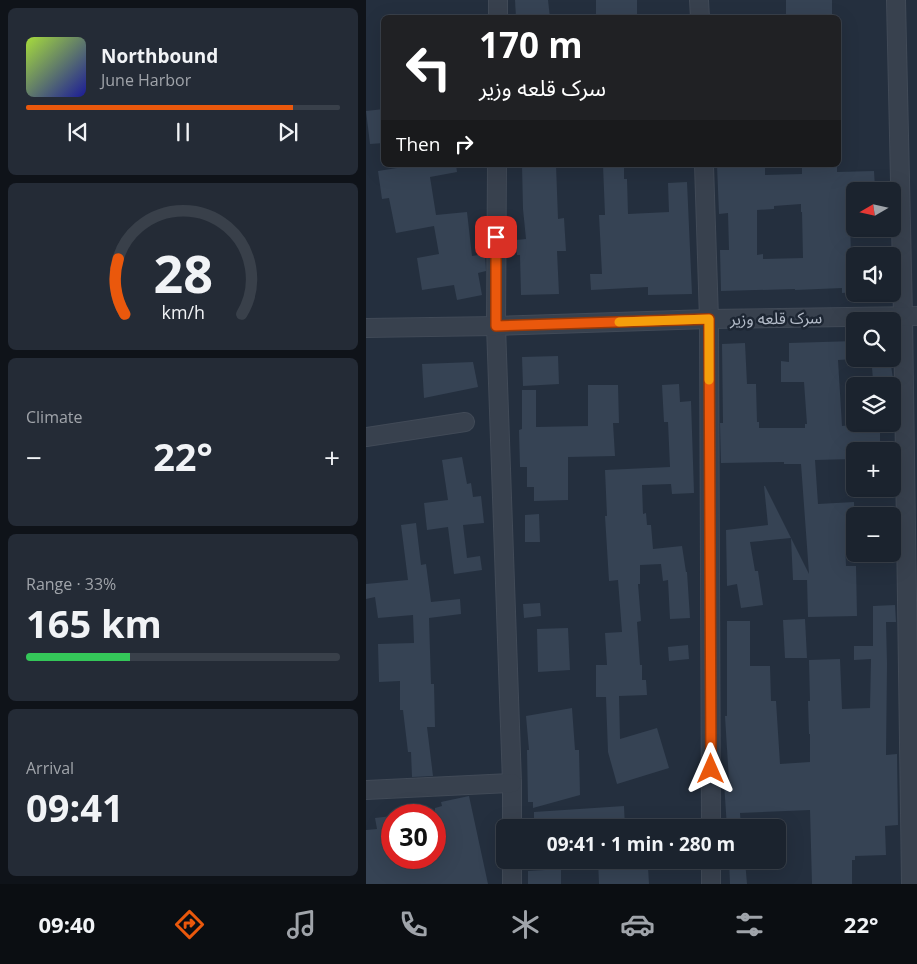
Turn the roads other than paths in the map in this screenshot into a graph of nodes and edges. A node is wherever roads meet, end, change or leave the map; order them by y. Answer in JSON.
{"nodes":[{"id":1,"x":498,"y":0,"type":"edge"},
{"id":2,"x":699,"y":0,"type":"edge"},
{"id":3,"x":896,"y":0,"type":"edge"},
{"id":4,"x":498,"y":15,"type":"edge"},
{"id":5,"x":700,"y":15,"type":"edge"},
{"id":6,"x":497,"y":167,"type":"edge"},
{"id":7,"x":704,"y":167,"type":"edge"},
{"id":8,"x":910,"y":316,"type":"edge"},
{"id":9,"x":709,"y":319,"type":"junction"},
{"id":10,"x":496,"y":326,"type":"junction"},
{"id":11,"x":366,"y":328,"type":"edge"},
{"id":12,"x":464,"y":422,"type":"dead end"},
{"id":13,"x":366,"y":437,"type":"edge"},
{"id":14,"x":512,"y":783,"type":"junction"},
{"id":15,"x":366,"y":790,"type":"edge"},
{"id":16,"x":512,"y":819,"type":"edge"},
{"id":17,"x":711,"y":819,"type":"edge"},
{"id":18,"x":512,"y":869,"type":"edge"},
{"id":19,"x":711,"y":869,"type":"edge"},
{"id":20,"x":512,"y":884,"type":"edge"},
{"id":21,"x":712,"y":884,"type":"edge"},
{"id":22,"x":911,"y":884,"type":"edge"}],
"edges":[{"from":1,"to":4,"type":"street"},
{"from":2,"to":5,"type":"street"},
{"from":3,"to":8,"type":"street"},
{"from":6,"to":10,"type":"street"},
{"from":7,"to":9,"type":"street"},
{"from":8,"to":9,"type":"street","name":"سرک قلعه وزیر"},
{"from":8,"to":22,"type":"street"},
{"from":9,"to":10,"type":"street","name":"سرک قلعه وزیر"},
{"from":9,"to":17,"type":"street"},
{"from":10,"to":11,"type":"street","name":"سرک قلعه وزیر"},
{"from":10,"to":14,"type":"street"},
{"from":12,"to":13,"type":"street"},
{"from":14,"to":15,"type":"street"},
{"from":14,"to":16,"type":"street"},
{"from":18,"to":20,"type":"street"},
{"from":19,"to":21,"type":"street"}]}
